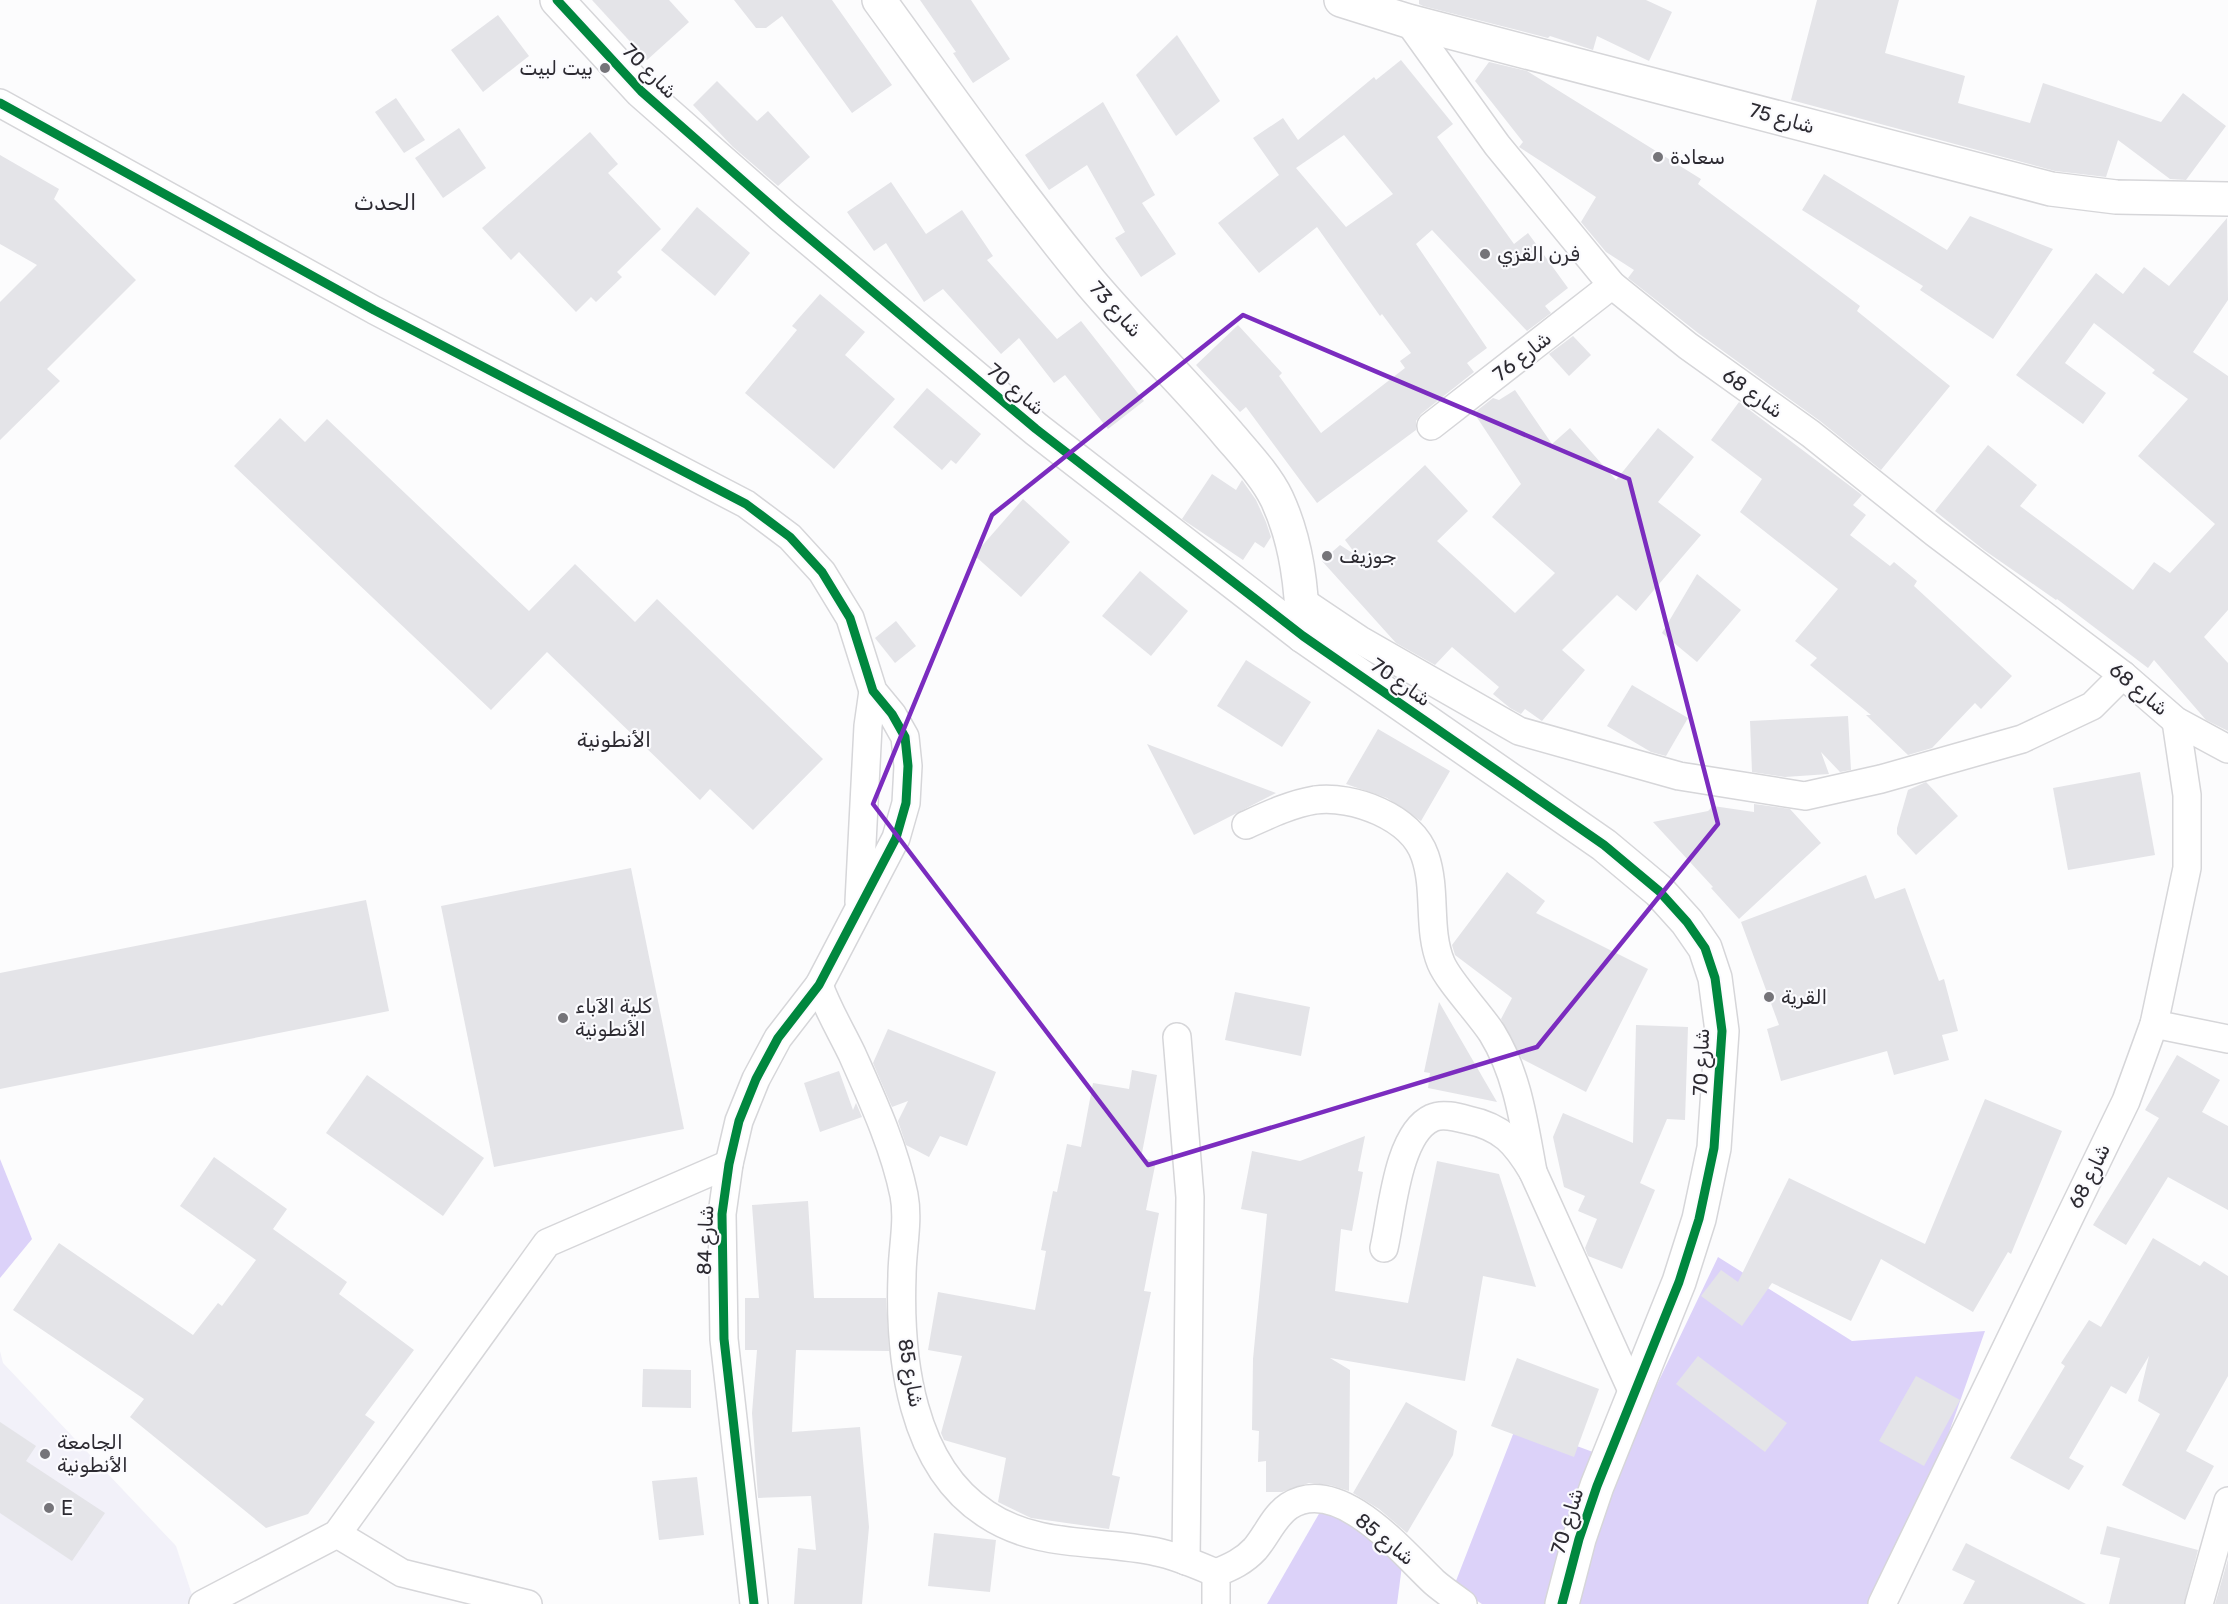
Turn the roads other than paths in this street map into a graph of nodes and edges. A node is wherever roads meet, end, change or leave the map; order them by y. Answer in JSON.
{"nodes":[{"id":1,"x":556,"y":0,"type":"edge"},
{"id":2,"x":879,"y":0,"type":"edge"},
{"id":3,"x":1341,"y":0,"type":"edge"},
{"id":4,"x":1408,"y":21,"type":"junction"},
{"id":5,"x":0,"y":103,"type":"edge"},
{"id":6,"x":2228,"y":200,"type":"edge"},
{"id":7,"x":1612,"y":285,"type":"junction"},
{"id":8,"x":1431,"y":426,"type":"dead end"},
{"id":9,"x":1302,"y":601,"type":"junction"},
{"id":10,"x":1303,"y":636,"type":"junction"},
{"id":11,"x":2123,"y":675,"type":"junction"},
{"id":12,"x":873,"y":691,"type":"junction"},
{"id":13,"x":2176,"y":721,"type":"junction"},
{"id":14,"x":2228,"y":749,"type":"edge"},
{"id":15,"x":1246,"y":825,"type":"dead end"},
{"id":16,"x":859,"y":909,"type":"junction"},
{"id":17,"x":819,"y":985,"type":"junction"},
{"id":18,"x":2154,"y":1024,"type":"junction"},
{"id":19,"x":1177,"y":1037,"type":"dead end"},
{"id":20,"x":2228,"y":1039,"type":"edge"},
{"id":21,"x":729,"y":1164,"type":"junction"},
{"id":22,"x":1533,"y":1172,"type":"junction"},
{"id":23,"x":1384,"y":1248,"type":"dead end"},
{"id":24,"x":1634,"y":1395,"type":"junction"},
{"id":25,"x":2228,"y":1501,"type":"edge"},
{"id":26,"x":337,"y":1534,"type":"junction"},
{"id":27,"x":1186,"y":1561,"type":"junction"},
{"id":28,"x":1216,"y":1573,"type":"junction"},
{"id":29,"x":203,"y":1604,"type":"edge"},
{"id":30,"x":528,"y":1604,"type":"edge"},
{"id":31,"x":754,"y":1604,"type":"edge"},
{"id":32,"x":1216,"y":1604,"type":"edge"},
{"id":33,"x":1463,"y":1604,"type":"edge"},
{"id":34,"x":1562,"y":1604,"type":"edge"},
{"id":35,"x":1882,"y":1604,"type":"edge"},
{"id":36,"x":2199,"y":1604,"type":"edge"}],
"edges":[{"from":1,"to":10,"type":"street","name":"شارع 70"},
{"from":2,"to":9,"type":"street","name":"شارع 73"},
{"from":3,"to":4,"type":"street","name":"شارع 75"},
{"from":4,"to":6,"type":"street","name":"شارع 75"},
{"from":4,"to":7,"type":"street","name":"شارع 68"},
{"from":5,"to":12,"type":"street"},
{"from":7,"to":8,"type":"street","name":"شارع 76"},
{"from":7,"to":11,"type":"street","name":"شارع 68"},
{"from":9,"to":10,"type":"street","name":"شارع 73"},
{"from":9,"to":11,"type":"street"},
{"from":10,"to":24,"type":"street","name":"شارع 70"},
{"from":11,"to":13,"type":"street","name":"شارع 68"},
{"from":12,"to":16,"type":"street"},
{"from":12,"to":16,"type":"street","name":"شارع 84"},
{"from":13,"to":14,"type":"street"},
{"from":13,"to":18,"type":"street","name":"شارع 68"},
{"from":15,"to":22,"type":"street"},
{"from":16,"to":17,"type":"street","name":"شارع 84"},
{"from":17,"to":21,"type":"street","name":"شارع 84"},
{"from":17,"to":27,"type":"street","name":"شارع 85"},
{"from":18,"to":20,"type":"street"},
{"from":18,"to":35,"type":"street","name":"شارع 68"},
{"from":19,"to":27,"type":"street"},
{"from":21,"to":26,"type":"street"},
{"from":21,"to":31,"type":"street","name":"شارع 84"},
{"from":22,"to":23,"type":"street"},
{"from":22,"to":24,"type":"street"},
{"from":24,"to":34,"type":"street","name":"شارع 70"},
{"from":25,"to":36,"type":"street"},
{"from":26,"to":29,"type":"street"},
{"from":26,"to":30,"type":"street"},
{"from":27,"to":28,"type":"street","name":"شارع 85"},
{"from":28,"to":32,"type":"street"},
{"from":28,"to":33,"type":"street","name":"شارع 85"}]}
